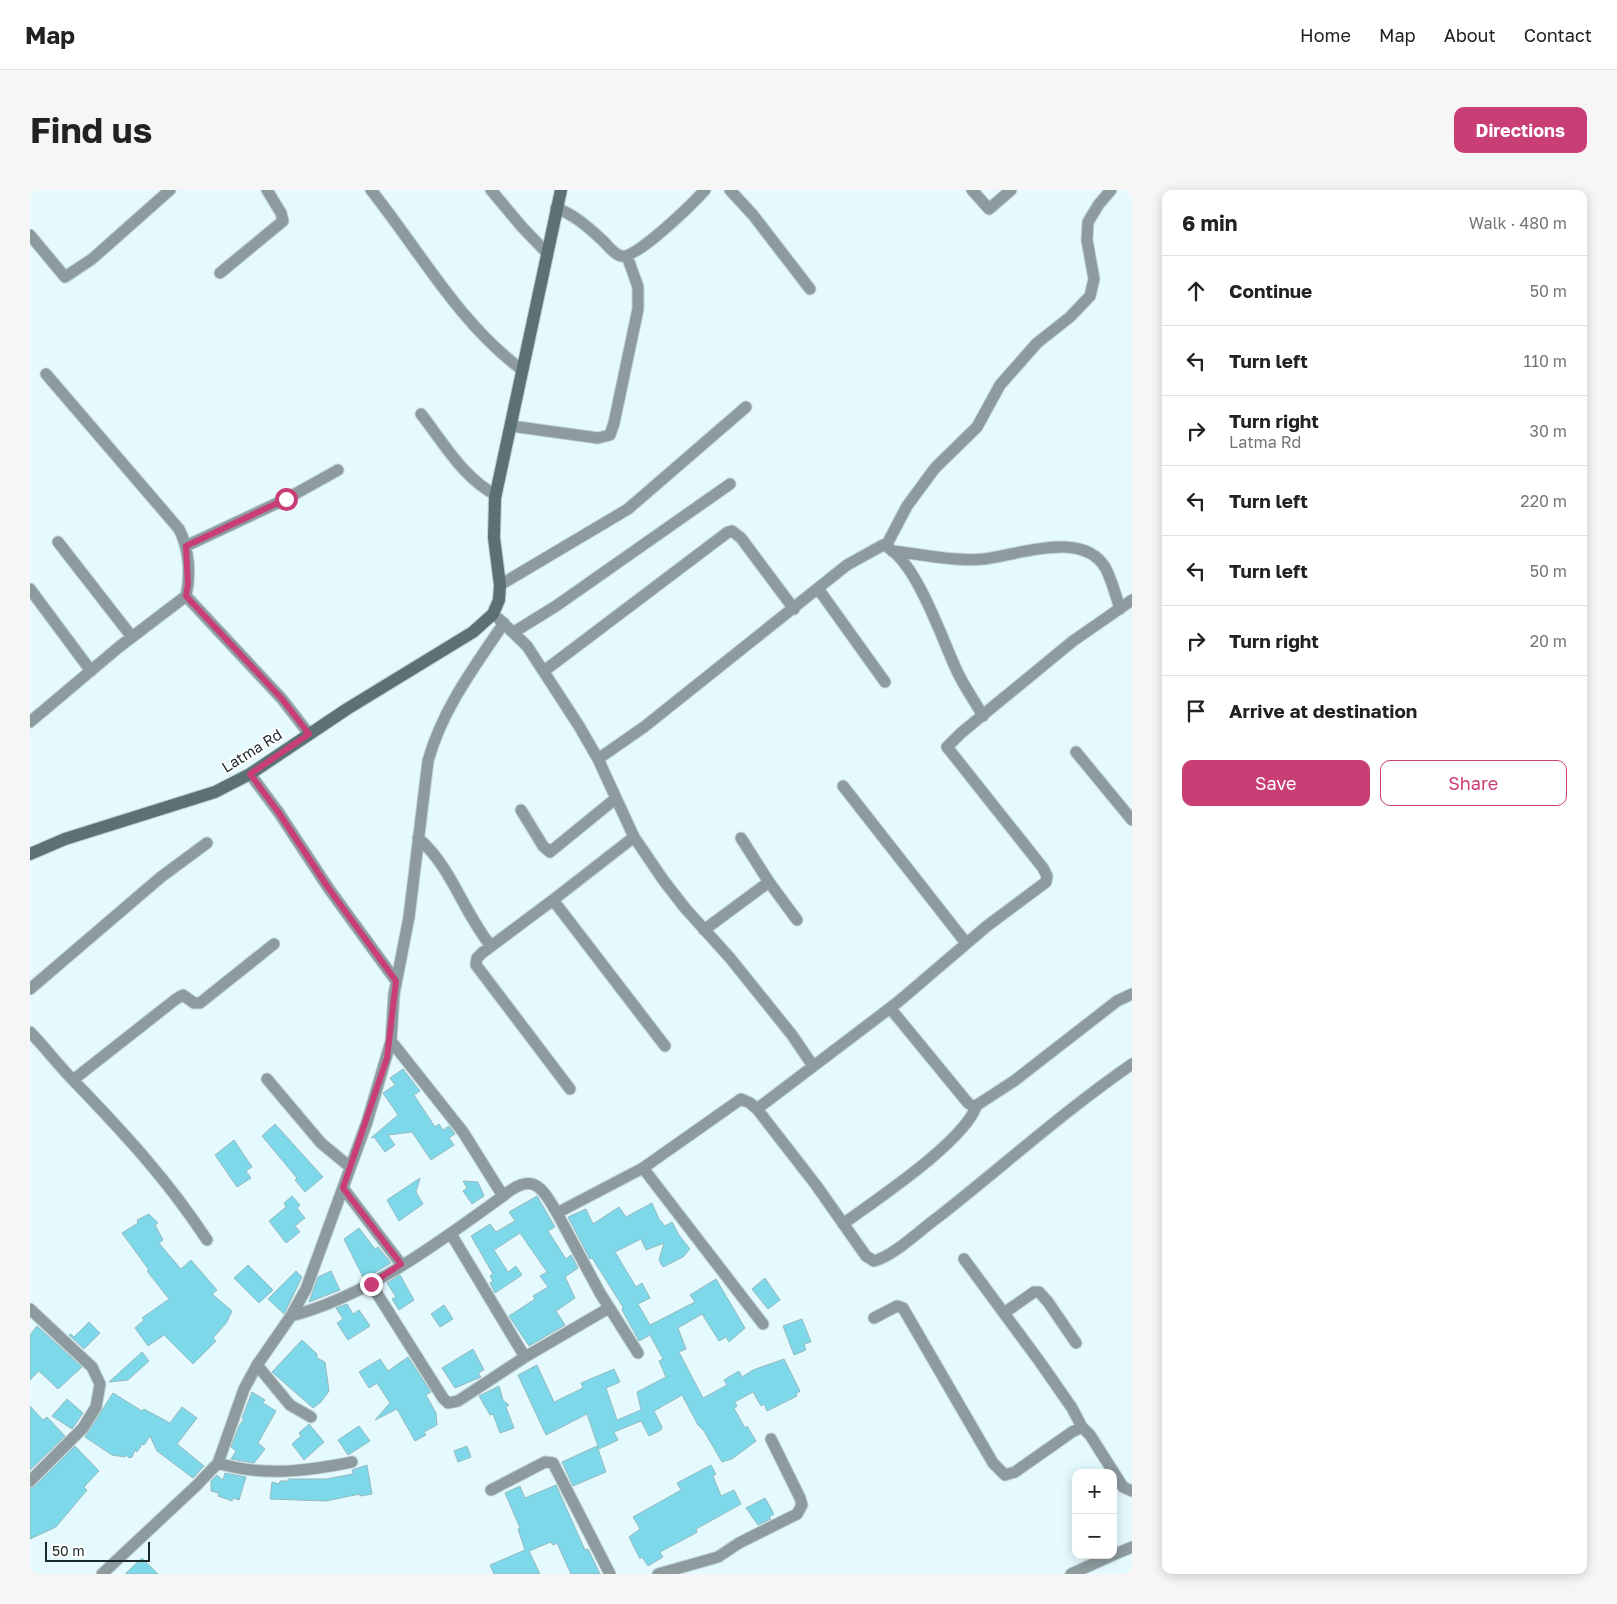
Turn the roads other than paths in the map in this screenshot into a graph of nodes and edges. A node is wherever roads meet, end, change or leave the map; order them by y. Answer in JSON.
{"nodes":[{"id":1,"x":170,"y":190,"type":"edge"},
{"id":2,"x":267,"y":190,"type":"edge"},
{"id":3,"x":371,"y":190,"type":"edge"},
{"id":4,"x":491,"y":190,"type":"edge"},
{"id":5,"x":561,"y":190,"type":"edge"},
{"id":6,"x":705,"y":190,"type":"edge"},
{"id":7,"x":730,"y":190,"type":"edge"},
{"id":8,"x":972,"y":190,"type":"edge"},
{"id":9,"x":1010,"y":190,"type":"edge"},
{"id":10,"x":1112,"y":190,"type":"edge"},
{"id":11,"x":556,"y":208,"type":"junction"},
{"id":12,"x":30,"y":235,"type":"edge"},
{"id":13,"x":546,"y":252,"type":"junction"},
{"id":14,"x":627,"y":256,"type":"junction"},
{"id":15,"x":220,"y":273,"type":"dead end"},
{"id":16,"x":810,"y":288,"type":"dead end"},
{"id":17,"x":521,"y":369,"type":"junction"},
{"id":18,"x":46,"y":374,"type":"dead end"},
{"id":19,"x":746,"y":407,"type":"dead end"},
{"id":20,"x":421,"y":414,"type":"dead end"},
{"id":21,"x":511,"y":426,"type":"junction"},
{"id":22,"x":338,"y":470,"type":"dead end"},
{"id":23,"x":730,"y":484,"type":"dead end"},
{"id":24,"x":496,"y":495,"type":"junction"},
{"id":25,"x":58,"y":542,"type":"dead end"},
{"id":26,"x":186,"y":546,"type":"junction"},
{"id":27,"x":889,"y":548,"type":"junction"},
{"id":28,"x":500,"y":585,"type":"junction"},
{"id":29,"x":30,"y":589,"type":"edge"},
{"id":30,"x":819,"y":590,"type":"junction"},
{"id":31,"x":186,"y":596,"type":"junction"},
{"id":32,"x":1132,"y":600,"type":"edge"},
{"id":33,"x":794,"y":609,"type":"junction"},
{"id":34,"x":1120,"y":609,"type":"junction"},
{"id":35,"x":493,"y":614,"type":"junction"},
{"id":36,"x":504,"y":623,"type":"junction"},
{"id":37,"x":514,"y":632,"type":"junction"},
{"id":38,"x":132,"y":637,"type":"junction"},
{"id":39,"x":91,"y":671,"type":"junction"},
{"id":40,"x":544,"y":671,"type":"junction"},
{"id":41,"x":885,"y":682,"type":"dead end"},
{"id":42,"x":983,"y":716,"type":"junction"},
{"id":43,"x":30,"y":722,"type":"edge"},
{"id":44,"x":309,"y":734,"type":"junction"},
{"id":45,"x":1076,"y":752,"type":"dead end"},
{"id":46,"x":598,"y":759,"type":"junction"},
{"id":47,"x":250,"y":774,"type":"junction"},
{"id":48,"x":844,"y":786,"type":"dead end"},
{"id":49,"x":616,"y":799,"type":"junction"},
{"id":50,"x":521,"y":810,"type":"dead end"},
{"id":51,"x":1130,"y":816,"type":"edge"},
{"id":52,"x":634,"y":837,"type":"junction"},
{"id":53,"x":418,"y":838,"type":"junction"},
{"id":54,"x":741,"y":838,"type":"dead end"},
{"id":55,"x":207,"y":843,"type":"dead end"},
{"id":56,"x":30,"y":854,"type":"edge"},
{"id":57,"x":769,"y":882,"type":"junction"},
{"id":58,"x":553,"y":900,"type":"junction"},
{"id":59,"x":797,"y":920,"type":"dead end"},
{"id":60,"x":704,"y":930,"type":"junction"},
{"id":61,"x":966,"y":943,"type":"junction"},
{"id":62,"x":274,"y":944,"type":"dead end"},
{"id":63,"x":491,"y":946,"type":"junction"},
{"id":64,"x":396,"y":981,"type":"junction"},
{"id":65,"x":30,"y":989,"type":"edge"},
{"id":66,"x":1132,"y":994,"type":"edge"},
{"id":67,"x":890,"y":1008,"type":"junction"},
{"id":68,"x":30,"y":1032,"type":"edge"},
{"id":69,"x":391,"y":1041,"type":"junction"},
{"id":70,"x":665,"y":1046,"type":"dead end"},
{"id":71,"x":1132,"y":1064,"type":"edge"},
{"id":72,"x":813,"y":1066,"type":"junction"},
{"id":73,"x":266,"y":1079,"type":"dead end"},
{"id":74,"x":73,"y":1080,"type":"junction"},
{"id":75,"x":570,"y":1089,"type":"dead end"},
{"id":76,"x":976,"y":1107,"type":"junction"},
{"id":77,"x":757,"y":1109,"type":"junction"},
{"id":78,"x":350,"y":1167,"type":"junction"},
{"id":79,"x":644,"y":1168,"type":"junction"},
{"id":80,"x":343,"y":1188,"type":"junction"},
{"id":81,"x":503,"y":1196,"type":"junction"},
{"id":82,"x":557,"y":1213,"type":"junction"},
{"id":83,"x":843,"y":1224,"type":"junction"},
{"id":84,"x":451,"y":1234,"type":"junction"},
{"id":85,"x":207,"y":1240,"type":"dead end"},
{"id":86,"x":964,"y":1259,"type":"dead end"},
{"id":87,"x":401,"y":1264,"type":"junction"},
{"id":88,"x":371,"y":1284,"type":"junction"},
{"id":89,"x":609,"y":1308,"type":"junction"},
{"id":90,"x":1004,"y":1313,"type":"junction"},
{"id":91,"x":32,"y":1316,"type":"edge"},
{"id":92,"x":291,"y":1316,"type":"junction"},
{"id":93,"x":874,"y":1318,"type":"dead end"},
{"id":94,"x":763,"y":1324,"type":"dead end"},
{"id":95,"x":1076,"y":1343,"type":"dead end"},
{"id":96,"x":638,"y":1353,"type":"dead end"},
{"id":97,"x":525,"y":1357,"type":"junction"},
{"id":98,"x":257,"y":1365,"type":"junction"},
{"id":99,"x":311,"y":1417,"type":"dead end"},
{"id":100,"x":1082,"y":1427,"type":"junction"},
{"id":101,"x":771,"y":1439,"type":"dead end"},
{"id":102,"x":352,"y":1462,"type":"dead end"},
{"id":103,"x":218,"y":1463,"type":"junction"},
{"id":104,"x":30,"y":1481,"type":"edge"},
{"id":105,"x":491,"y":1490,"type":"dead end"},
{"id":106,"x":1132,"y":1491,"type":"edge"},
{"id":107,"x":1132,"y":1547,"type":"edge"},
{"id":108,"x":1117,"y":1553,"type":"edge"},
{"id":109,"x":1104,"y":1559,"type":"edge"},
{"id":110,"x":102,"y":1574,"type":"edge"},
{"id":111,"x":610,"y":1574,"type":"edge"},
{"id":112,"x":658,"y":1574,"type":"edge"},
{"id":113,"x":1071,"y":1574,"type":"edge"}],
"edges":[{"from":1,"to":12,"type":"street"},
{"from":2,"to":15,"type":"street"},
{"from":3,"to":17,"type":"street"},
{"from":4,"to":13,"type":"street"},
{"from":5,"to":11,"type":"street"},
{"from":6,"to":14,"type":"street"},
{"from":7,"to":16,"type":"street"},
{"from":8,"to":9,"type":"street"},
{"from":10,"to":27,"type":"street"},
{"from":11,"to":13,"type":"street"},
{"from":11,"to":14,"type":"street"},
{"from":13,"to":17,"type":"street"},
{"from":14,"to":21,"type":"street"},
{"from":17,"to":21,"type":"street"},
{"from":18,"to":26,"type":"street"},
{"from":19,"to":28,"type":"street"},
{"from":20,"to":24,"type":"street"},
{"from":21,"to":24,"type":"street"},
{"from":22,"to":26,"type":"street"},
{"from":23,"to":37,"type":"street"},
{"from":24,"to":28,"type":"street"},
{"from":25,"to":38,"type":"street"},
{"from":26,"to":31,"type":"street"},
{"from":27,"to":30,"type":"street"},
{"from":27,"to":34,"type":"street"},
{"from":27,"to":42,"type":"street"},
{"from":28,"to":35,"type":"street"},
{"from":29,"to":39,"type":"street"},
{"from":30,"to":33,"type":"street"},
{"from":30,"to":41,"type":"street"},
{"from":31,"to":38,"type":"street"},
{"from":31,"to":44,"type":"street"},
{"from":32,"to":34,"type":"street"},
{"from":33,"to":40,"type":"street"},
{"from":33,"to":46,"type":"street"},
{"from":34,"to":42,"type":"street"},
{"from":35,"to":36,"type":"street"},
{"from":35,"to":44,"type":"street","name":"Latma Rd"},
{"from":36,"to":37,"type":"street"},
{"from":36,"to":53,"type":"street"},
{"from":37,"to":40,"type":"street"},
{"from":38,"to":39,"type":"street"},
{"from":39,"to":43,"type":"street"},
{"from":40,"to":46,"type":"street"},
{"from":42,"to":61,"type":"street"},
{"from":44,"to":47,"type":"street","name":"Latma Rd"},
{"from":45,"to":51,"type":"street"},
{"from":46,"to":49,"type":"street"},
{"from":47,"to":56,"type":"street","name":"Latma Rd"},
{"from":47,"to":64,"type":"street"},
{"from":48,"to":61,"type":"street"},
{"from":49,"to":50,"type":"street"},
{"from":49,"to":52,"type":"street"},
{"from":52,"to":58,"type":"street"},
{"from":52,"to":60,"type":"street"},
{"from":53,"to":63,"type":"street"},
{"from":53,"to":64,"type":"street"},
{"from":54,"to":57,"type":"street"},
{"from":55,"to":65,"type":"street"},
{"from":57,"to":59,"type":"street"},
{"from":57,"to":60,"type":"street"},
{"from":58,"to":63,"type":"street"},
{"from":58,"to":70,"type":"street"},
{"from":60,"to":72,"type":"street"},
{"from":61,"to":67,"type":"street"},
{"from":62,"to":74,"type":"street"},
{"from":63,"to":75,"type":"street"},
{"from":64,"to":69,"type":"street"},
{"from":66,"to":76,"type":"street"},
{"from":67,"to":72,"type":"street"},
{"from":67,"to":76,"type":"street"},
{"from":68,"to":74,"type":"street"},
{"from":69,"to":78,"type":"street"},
{"from":69,"to":81,"type":"street"},
{"from":71,"to":83,"type":"street"},
{"from":72,"to":77,"type":"street"},
{"from":73,"to":78,"type":"street"},
{"from":74,"to":85,"type":"street"},
{"from":76,"to":83,"type":"street"},
{"from":77,"to":79,"type":"street"},
{"from":77,"to":83,"type":"street"},
{"from":78,"to":80,"type":"street"},
{"from":79,"to":82,"type":"street"},
{"from":79,"to":94,"type":"street"},
{"from":80,"to":87,"type":"street"},
{"from":80,"to":92,"type":"street"},
{"from":81,"to":82,"type":"street"},
{"from":81,"to":84,"type":"street"},
{"from":82,"to":89,"type":"street"},
{"from":84,"to":87,"type":"street"},
{"from":84,"to":97,"type":"street"},
{"from":86,"to":90,"type":"street"},
{"from":87,"to":88,"type":"street"},
{"from":88,"to":92,"type":"street"},
{"from":88,"to":97,"type":"street"},
{"from":89,"to":96,"type":"street"},
{"from":89,"to":97,"type":"street"},
{"from":90,"to":95,"type":"street"},
{"from":90,"to":100,"type":"street"},
{"from":91,"to":104,"type":"street"},
{"from":92,"to":98,"type":"street"},
{"from":93,"to":100,"type":"street"},
{"from":98,"to":99,"type":"street"},
{"from":98,"to":103,"type":"street"},
{"from":100,"to":106,"type":"street"},
{"from":101,"to":112,"type":"street"},
{"from":102,"to":103,"type":"street"},
{"from":103,"to":110,"type":"street"},
{"from":105,"to":111,"type":"street"},
{"from":107,"to":108,"type":"street"},
{"from":109,"to":113,"type":"street"}]}
